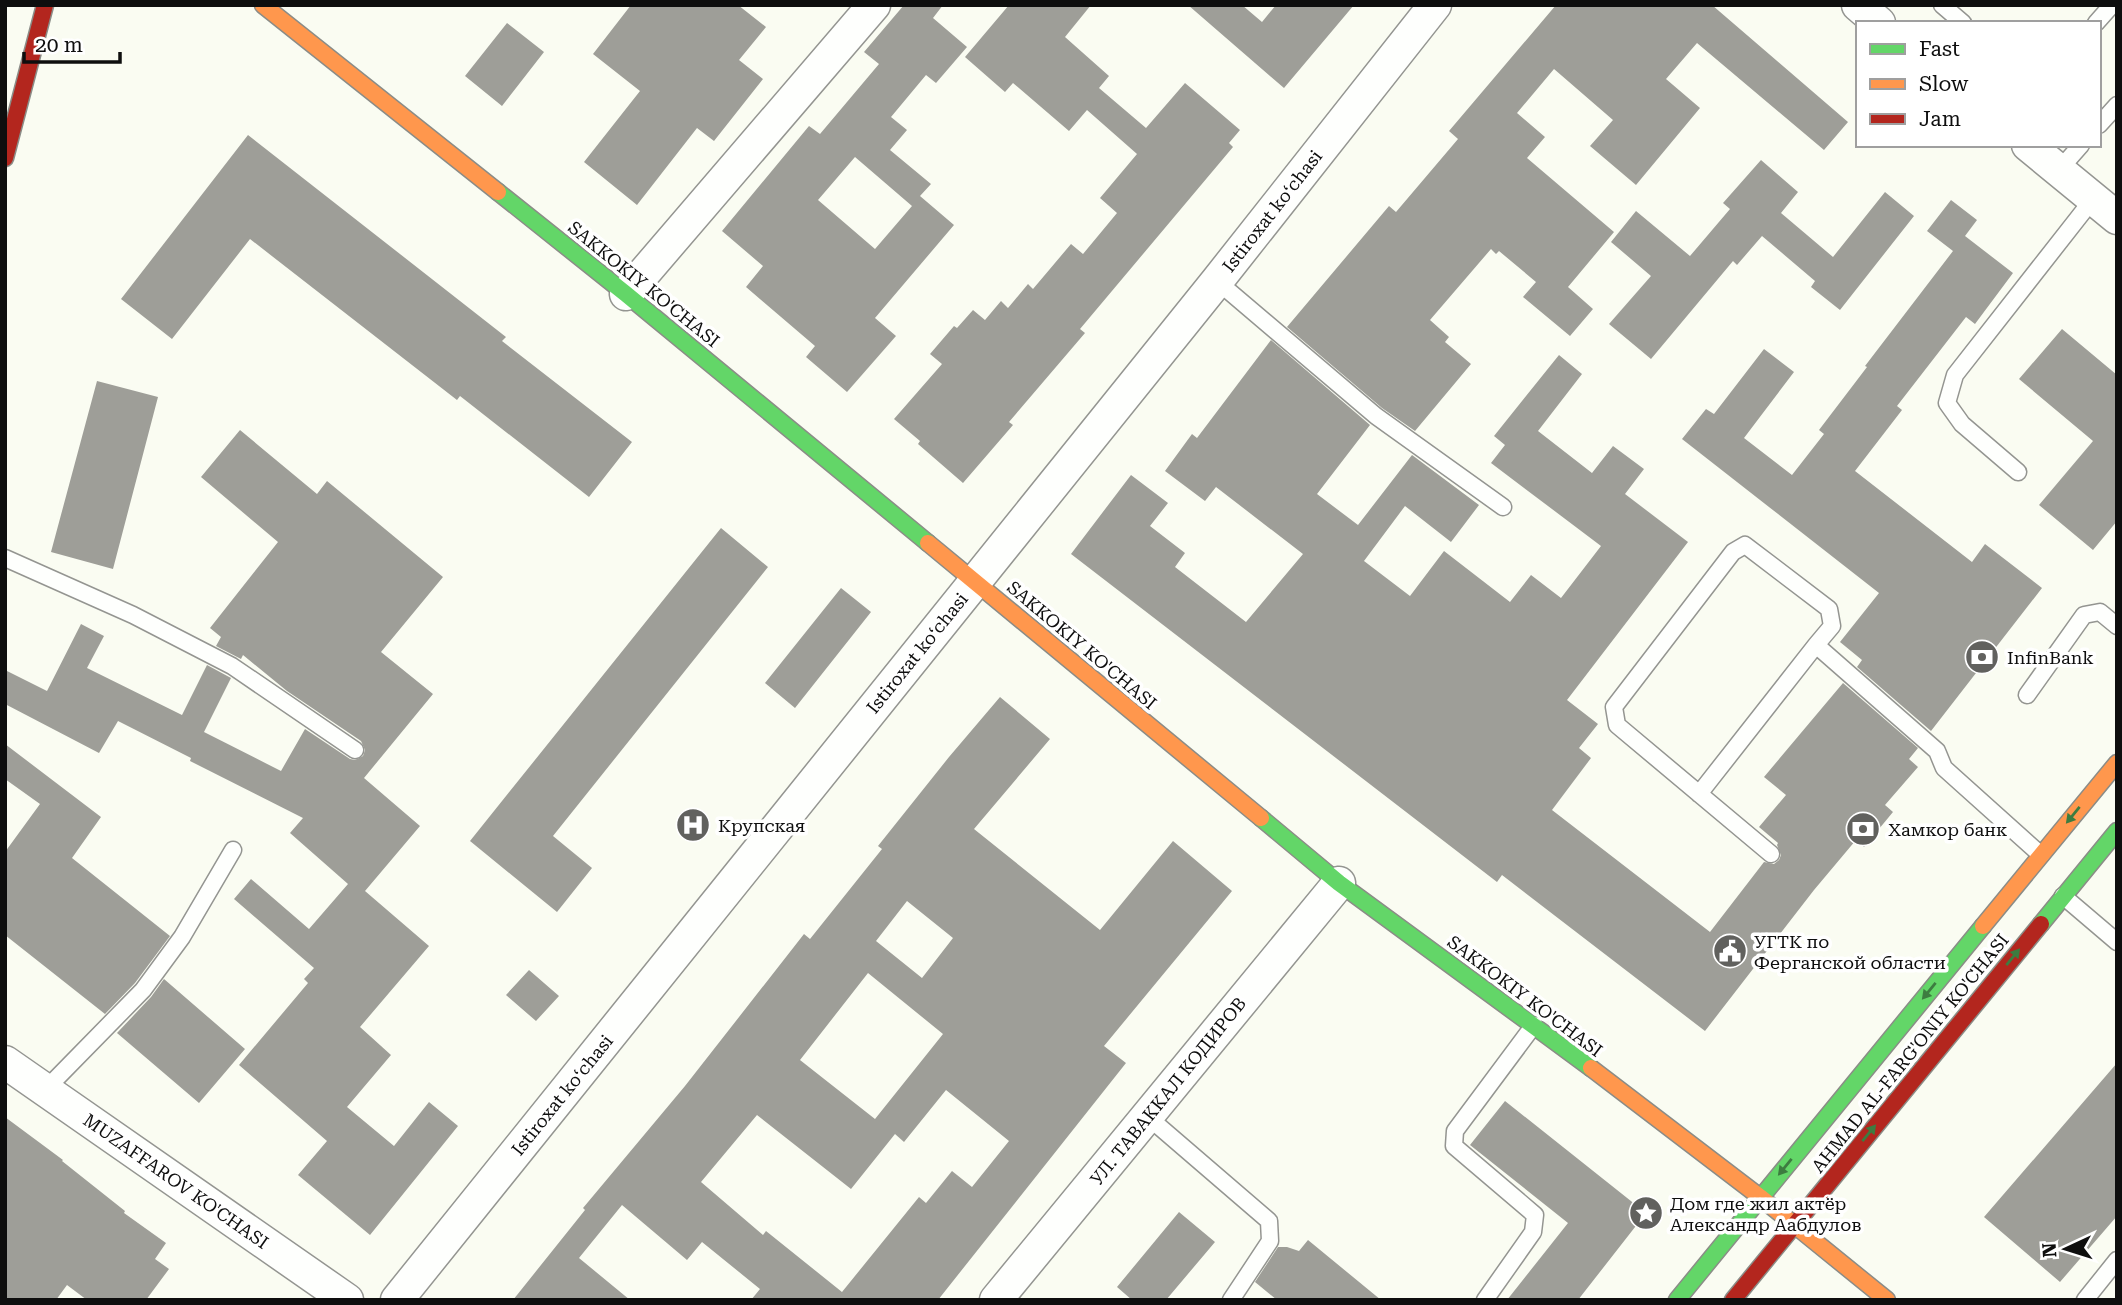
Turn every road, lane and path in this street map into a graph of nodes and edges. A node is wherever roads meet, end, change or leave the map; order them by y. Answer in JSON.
{"nodes":[{"id":1,"x":45,"y":5,"type":"edge"},
{"id":2,"x":263,"y":5,"type":"edge"},
{"id":3,"x":874,"y":5,"type":"edge"},
{"id":4,"x":1435,"y":5,"type":"edge"},
{"id":5,"x":1858,"y":5,"type":"edge"},
{"id":6,"x":1942,"y":5,"type":"edge"},
{"id":7,"x":2112,"y":5,"type":"edge"},
{"id":8,"x":1878,"y":21,"type":"edge"},
{"id":9,"x":1961,"y":21,"type":"edge"},
{"id":10,"x":2098,"y":21,"type":"edge"},
{"id":11,"x":2117,"y":104,"type":"edge"},
{"id":12,"x":2101,"y":123,"type":"edge"},
{"id":13,"x":2030,"y":147,"type":"edge"},
{"id":14,"x":2079,"y":147,"type":"edge"},
{"id":15,"x":5,"y":158,"type":"edge"},
{"id":16,"x":2059,"y":170,"type":"junction"},
{"id":17,"x":2105,"y":209,"type":"edge"},
{"id":18,"x":1217,"y":281,"type":"junction"},
{"id":19,"x":626,"y":294,"type":"junction"},
{"id":20,"x":2018,"y":472,"type":"dead end"},
{"id":21,"x":1503,"y":507,"type":"dead end"},
{"id":22,"x":5,"y":558,"type":"edge"},
{"id":23,"x":975,"y":582,"type":"junction"},
{"id":24,"x":2117,"y":626,"type":"edge"},
{"id":25,"x":1816,"y":645,"type":"junction"},
{"id":26,"x":2027,"y":695,"type":"dead end"},
{"id":27,"x":355,"y":750,"type":"dead end"},
{"id":28,"x":2117,"y":762,"type":"edge"},
{"id":29,"x":1699,"y":794,"type":"junction"},
{"id":30,"x":2117,"y":831,"type":"edge"},
{"id":31,"x":233,"y":850,"type":"dead end"},
{"id":32,"x":1771,"y":855,"type":"dead end"},
{"id":33,"x":2041,"y":855,"type":"junction"},
{"id":34,"x":1339,"y":883,"type":"junction"},
{"id":35,"x":2063,"y":896,"type":"junction"},
{"id":36,"x":2117,"y":942,"type":"edge"},
{"id":37,"x":1534,"y":1025,"type":"junction"},
{"id":38,"x":5,"y":1062,"type":"edge"},
{"id":39,"x":45,"y":1090,"type":"junction"},
{"id":40,"x":1147,"y":1116,"type":"junction"},
{"id":41,"x":1760,"y":1197,"type":"junction"},
{"id":42,"x":1794,"y":1224,"type":"junction"},
{"id":43,"x":2117,"y":1260,"type":"edge"},
{"id":44,"x":347,"y":1300,"type":"edge"},
{"id":45,"x":397,"y":1300,"type":"edge"},
{"id":46,"x":996,"y":1300,"type":"edge"},
{"id":47,"x":1231,"y":1300,"type":"edge"},
{"id":48,"x":1485,"y":1300,"type":"edge"},
{"id":49,"x":1677,"y":1300,"type":"edge"},
{"id":50,"x":1733,"y":1300,"type":"edge"},
{"id":51,"x":1887,"y":1300,"type":"edge"},
{"id":52,"x":2085,"y":1300,"type":"edge"}],
"edges":[{"from":1,"to":15,"type":"street"},
{"from":2,"to":19,"type":"street","name":"SAKKOKIY KO'CHASI"},
{"from":3,"to":19,"type":"street"},
{"from":4,"to":18,"type":"street","name":"Istiroxat koʻchasi"},
{"from":5,"to":8,"type":"street"},
{"from":6,"to":9,"type":"lane"},
{"from":7,"to":10,"type":"lane"},
{"from":11,"to":12,"type":"lane"},
{"from":13,"to":16,"type":"street"},
{"from":14,"to":16,"type":"lane"},
{"from":16,"to":17,"type":"street"},
{"from":17,"to":20,"type":"lane"},
{"from":18,"to":21,"type":"lane"},
{"from":18,"to":23,"type":"street","name":"Istiroxat koʻchasi"},
{"from":19,"to":23,"type":"street","name":"SAKKOKIY KO'CHASI"},
{"from":22,"to":27,"type":"lane"},
{"from":23,"to":34,"type":"street","name":"SAKKOKIY KO'CHASI"},
{"from":23,"to":45,"type":"street","name":"Istiroxat koʻchasi"},
{"from":24,"to":26,"type":"lane"},
{"from":25,"to":29,"type":"lane"},
{"from":25,"to":29,"type":"lane"},
{"from":25,"to":33,"type":"lane"},
{"from":28,"to":33,"type":"street","name":"AHMAD AL-FARG'ONIY KO'CHASI","one_way":true},
{"from":29,"to":32,"type":"lane"},
{"from":30,"to":35,"type":"street","name":"AHMAD AL-FARG'ONIY KO'CHASI"},
{"from":31,"to":39,"type":"lane"},
{"from":33,"to":41,"type":"street","name":"AHMAD AL-FARG'ONIY KO'CHASI","one_way":true},
{"from":34,"to":37,"type":"street","name":"SAKKOKIY KO'CHASI"},
{"from":34,"to":40,"type":"street","name":"УЛ. ТАВАККАЛ КОДИРОВ"},
{"from":35,"to":36,"type":"lane"},
{"from":42,"to":35,"type":"street","name":"AHMAD AL-FARG'ONIY KO'CHASI","one_way":true},
{"from":37,"to":41,"type":"street","name":"SAKKOKIY KO'CHASI"},
{"from":37,"to":48,"type":"lane"},
{"from":38,"to":39,"type":"street","name":"MUZAFFAROV KO'CHASI"},
{"from":39,"to":44,"type":"street","name":"MUZAFFAROV KO'CHASI"},
{"from":40,"to":46,"type":"street","name":"УЛ. ТАВАККАЛ КОДИРОВ"},
{"from":40,"to":47,"type":"lane"},
{"from":41,"to":42,"type":"street","name":"SAKKOKIY KO'CHASI"},
{"from":41,"to":49,"type":"street","name":"AHMAD AL-FARG'ONIY KO'CHASI"},
{"from":42,"to":50,"type":"street","name":"AHMAD AL-FARG'ONIY KO'CHASI"},
{"from":42,"to":51,"type":"street","name":"SAKKOKIY KO'CHASI"},
{"from":43,"to":52,"type":"lane"}]}
